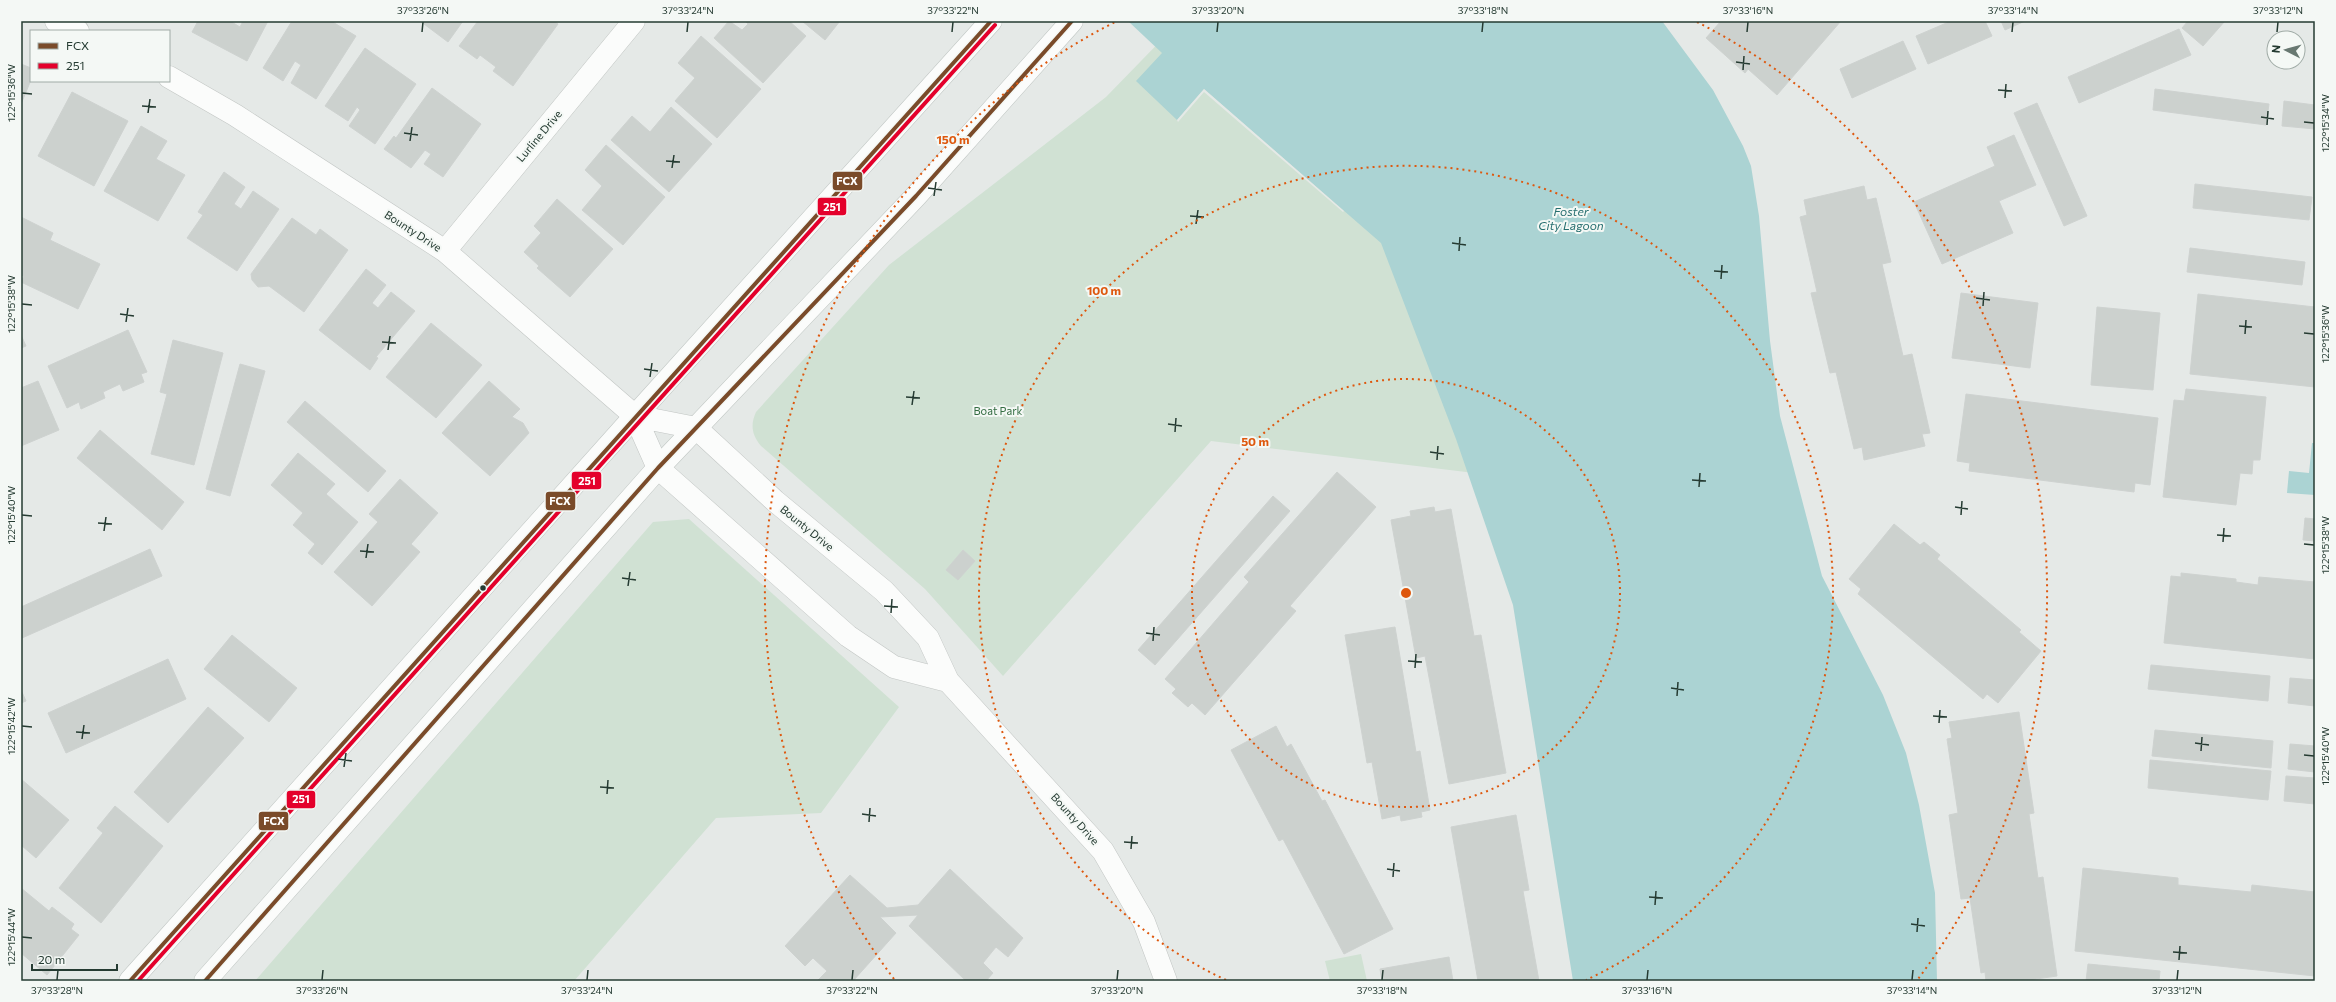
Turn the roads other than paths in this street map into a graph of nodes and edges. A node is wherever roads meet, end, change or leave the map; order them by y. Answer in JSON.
{"nodes":[{"id":1,"x":56,"y":21,"type":"edge"},
{"id":2,"x":634,"y":21,"type":"edge"},
{"id":3,"x":1072,"y":21,"type":"edge"},
{"id":4,"x":984,"y":28,"type":"edge"},
{"id":5,"x":76,"y":30,"type":"edge"},
{"id":6,"x":170,"y":78,"type":"edge"},
{"id":7,"x":445,"y":251,"type":"junction"},
{"id":8,"x":635,"y":416,"type":"junction"},
{"id":9,"x":696,"y":428,"type":"junction"},
{"id":10,"x":658,"y":468,"type":"junction"},
{"id":11,"x":948,"y":681,"type":"junction"},
{"id":12,"x":130,"y":981,"type":"edge"},
{"id":13,"x":205,"y":981,"type":"edge"},
{"id":14,"x":1166,"y":981,"type":"edge"}],
"edges":[{"from":1,"to":5,"type":"main road"},
{"from":2,"to":7,"type":"main road","name":"Lurline Drive"},
{"from":3,"to":9,"type":"main road"},
{"from":4,"to":8,"type":"main road"},
{"from":6,"to":7,"type":"main road","name":"Bounty Drive"},
{"from":7,"to":8,"type":"main road","name":"Bounty Drive"},
{"from":8,"to":9,"type":"main road","name":"Bounty Drive"},
{"from":8,"to":10,"type":"main road","name":"Bounty Drive"},
{"from":8,"to":12,"type":"main road"},
{"from":9,"to":10,"type":"main road"},
{"from":9,"to":11,"type":"main road","name":"Bounty Drive"},
{"from":10,"to":11,"type":"main road","name":"Bounty Drive"},
{"from":10,"to":13,"type":"main road"},
{"from":11,"to":14,"type":"main road","name":"Bounty Drive"}]}
